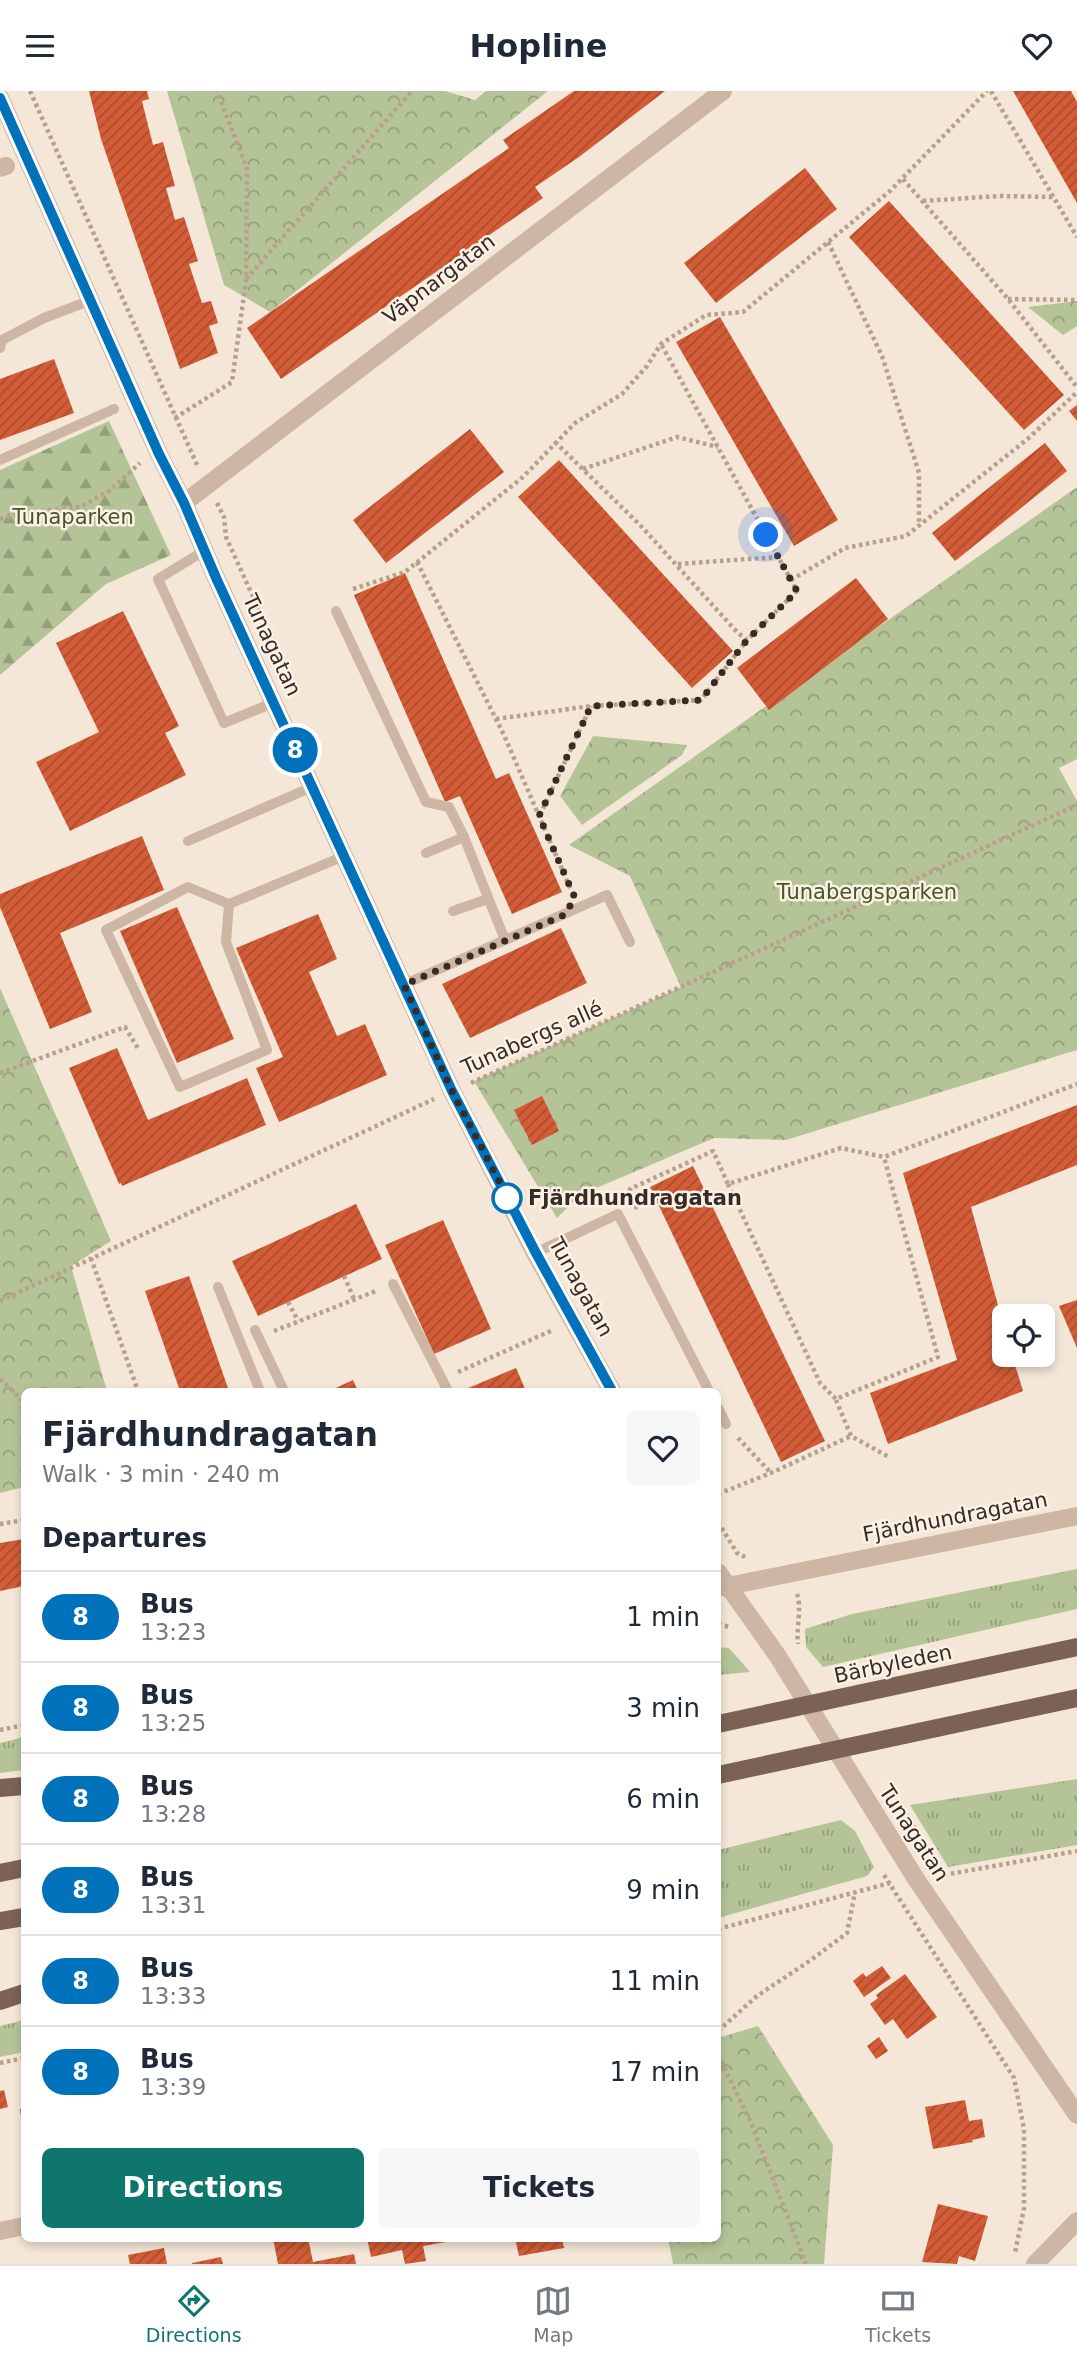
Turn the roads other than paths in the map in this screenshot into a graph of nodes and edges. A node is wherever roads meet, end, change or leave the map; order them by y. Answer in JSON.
{"nodes":[{"id":1,"x":723,"y":91,"type":"edge"},
{"id":2,"x":0,"y":98,"type":"edge"},
{"id":3,"x":89,"y":301,"type":"junction"},
{"id":4,"x":0,"y":348,"type":"edge"},
{"id":5,"x":114,"y":409,"type":"dead end"},
{"id":6,"x":0,"y":460,"type":"edge"},
{"id":7,"x":184,"y":503,"type":"junction"},
{"id":8,"x":204,"y":551,"type":"junction"},
{"id":9,"x":336,"y":611,"type":"dead end"},
{"id":10,"x":273,"y":703,"type":"junction"},
{"id":11,"x":312,"y":787,"type":"junction"},
{"id":12,"x":464,"y":838,"type":"junction"},
{"id":13,"x":188,"y":841,"type":"dead end"},
{"id":14,"x":426,"y":853,"type":"dead end"},
{"id":15,"x":344,"y":856,"type":"junction"},
{"id":16,"x":488,"y":899,"type":"junction"},
{"id":17,"x":229,"y":904,"type":"junction"},
{"id":18,"x":453,"y":911,"type":"dead end"},
{"id":19,"x":505,"y":940,"type":"junction"},
{"id":20,"x":630,"y":942,"type":"dead end"},
{"id":21,"x":404,"y":985,"type":"junction"},
{"id":22,"x":536,"y":1253,"type":"junction"},
{"id":23,"x":393,"y":1284,"type":"road end"},
{"id":24,"x":218,"y":1287,"type":"dead end"},
{"id":25,"x":257,"y":1334,"type":"road end"},
{"id":26,"x":259,"y":1388,"type":"edge"},
{"id":27,"x":283,"y":1388,"type":"edge"},
{"id":28,"x":446,"y":1388,"type":"edge"},
{"id":29,"x":610,"y":1388,"type":"edge"},
{"id":30,"x":707,"y":1388,"type":"edge"},
{"id":31,"x":721,"y":1414,"type":"edge"},
{"id":32,"x":726,"y":1424,"type":"road end"},
{"id":33,"x":1077,"y":1516,"type":"edge"},
{"id":34,"x":721,"y":1582,"type":"edge"},
{"id":35,"x":1077,"y":1647,"type":"edge"},
{"id":36,"x":1077,"y":1698,"type":"edge"},
{"id":37,"x":789,"y":1710,"type":"junction"},
{"id":38,"x":721,"y":1714,"type":"edge"},
{"id":39,"x":721,"y":1723,"type":"edge"},
{"id":40,"x":721,"y":1774,"type":"edge"},
{"id":41,"x":21,"y":1786,"type":"edge"},
{"id":42,"x":0,"y":1788,"type":"edge"},
{"id":43,"x":21,"y":1869,"type":"edge"},
{"id":44,"x":0,"y":1873,"type":"edge"},
{"id":45,"x":21,"y":1918,"type":"edge"},
{"id":46,"x":0,"y":1921,"type":"edge"},
{"id":47,"x":21,"y":1994,"type":"edge"},
{"id":48,"x":0,"y":2001,"type":"edge"},
{"id":49,"x":1077,"y":2115,"type":"edge"},
{"id":50,"x":1077,"y":2221,"type":"edge"},
{"id":51,"x":21,"y":2227,"type":"edge"},
{"id":52,"x":0,"y":2231,"type":"edge"},
{"id":53,"x":1035,"y":2264,"type":"edge"}],
"edges":[{"from":1,"to":7,"type":"street","name":"Väpnargatan"},
{"from":2,"to":3,"type":"street","name":"Tunagatan"},
{"from":3,"to":4,"type":"lane"},
{"from":3,"to":7,"type":"street","name":"Tunagatan"},
{"from":5,"to":6,"type":"lane"},
{"from":7,"to":8,"type":"street","name":"Tunagatan"},
{"from":8,"to":10,"type":"street","name":"Tunagatan"},
{"from":8,"to":10,"type":"lane"},
{"from":9,"to":12,"type":"lane"},
{"from":10,"to":11,"type":"street","name":"Tunagatan"},
{"from":11,"to":13,"type":"lane"},
{"from":11,"to":15,"type":"street","name":"Tunagatan"},
{"from":12,"to":14,"type":"lane"},
{"from":12,"to":16,"type":"lane"},
{"from":15,"to":17,"type":"lane"},
{"from":15,"to":21,"type":"street","name":"Tunagatan"},
{"from":16,"to":18,"type":"lane"},
{"from":16,"to":19,"type":"lane"},
{"from":17,"to":17,"type":"lane"},
{"from":19,"to":20,"type":"lane"},
{"from":19,"to":21,"type":"lane"},
{"from":21,"to":22,"type":"street","name":"Tunagatan"},
{"from":22,"to":29,"type":"street","name":"Tunagatan"},
{"from":22,"to":30,"type":"lane"},
{"from":23,"to":28,"type":"lane"},
{"from":24,"to":26,"type":"lane"},
{"from":25,"to":27,"type":"lane"},
{"from":31,"to":32,"type":"lane"},
{"from":33,"to":34,"type":"street","name":"Fjärdhundragatan"},
{"from":34,"to":49,"type":"street","name":"Tunagatan"},
{"from":35,"to":37,"type":"main road","name":"Bärbyleden"},
{"from":36,"to":40,"type":"main road"},
{"from":37,"to":38,"type":"main road"},
{"from":37,"to":39,"type":"main road","name":"Bärbyleden"},
{"from":41,"to":42,"type":"main road"},
{"from":43,"to":44,"type":"main road"},
{"from":45,"to":46,"type":"main road"},
{"from":47,"to":48,"type":"main road"},
{"from":50,"to":53,"type":"street"},
{"from":51,"to":52,"type":"street"}]}
